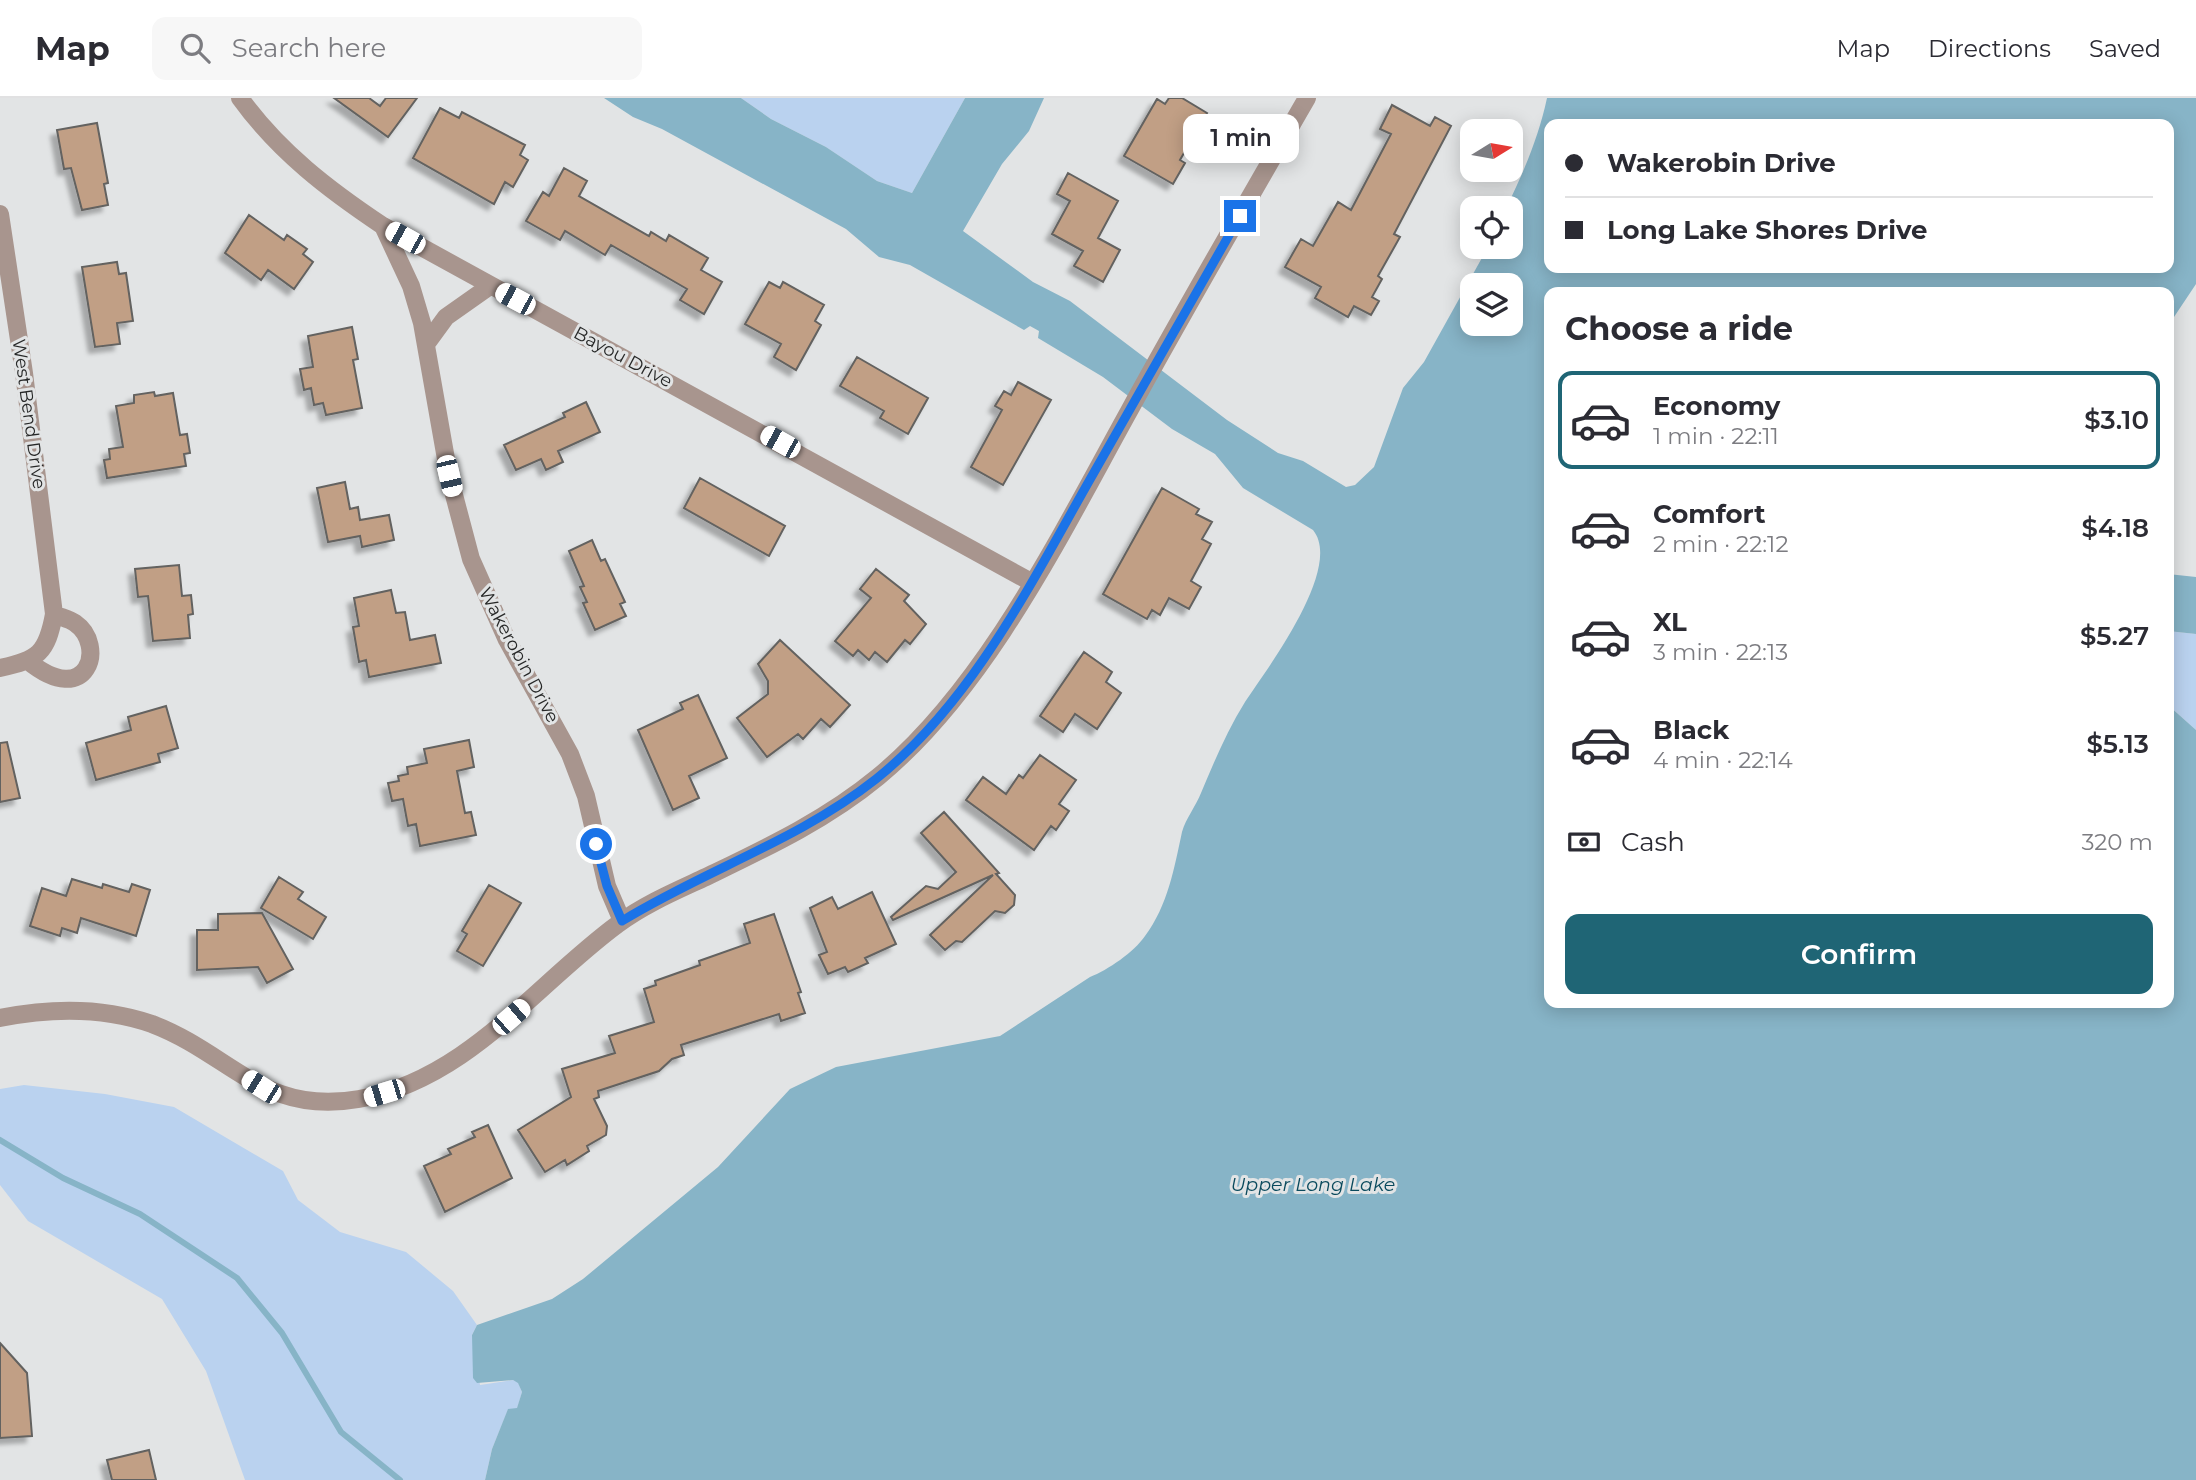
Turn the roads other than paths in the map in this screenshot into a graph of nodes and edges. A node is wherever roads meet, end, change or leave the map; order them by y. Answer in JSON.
{"nodes":[{"id":1,"x":240,"y":98,"type":"edge"},
{"id":2,"x":1307,"y":98,"type":"edge"},
{"id":3,"x":0,"y":214,"type":"edge"},
{"id":4,"x":383,"y":226,"type":"junction"},
{"id":5,"x":490,"y":286,"type":"junction"},
{"id":6,"x":427,"y":343,"type":"junction"},
{"id":7,"x":1031,"y":582,"type":"junction"},
{"id":8,"x":54,"y":614,"type":"junction"},
{"id":9,"x":29,"y":661,"type":"junction"},
{"id":10,"x":0,"y":668,"type":"edge"},
{"id":11,"x":622,"y":921,"type":"junction"},
{"id":12,"x":0,"y":1018,"type":"edge"}],
"edges":[{"from":1,"to":4,"type":"street","name":"Bayou Drive"},
{"from":2,"to":7,"type":"street"},
{"from":3,"to":8,"type":"street","name":"West Bend Drive"},
{"from":4,"to":5,"type":"street","name":"Bayou Drive"},
{"from":4,"to":6,"type":"street","name":"Wakerobin Drive"},
{"from":5,"to":6,"type":"street"},
{"from":5,"to":7,"type":"street","name":"Bayou Drive"},
{"from":6,"to":11,"type":"street","name":"Wakerobin Drive"},
{"from":7,"to":11,"type":"street"},
{"from":8,"to":9,"type":"street","name":"West Bend Drive"},
{"from":8,"to":9,"type":"street"},
{"from":9,"to":10,"type":"street"},
{"from":11,"to":12,"type":"street"}]}
